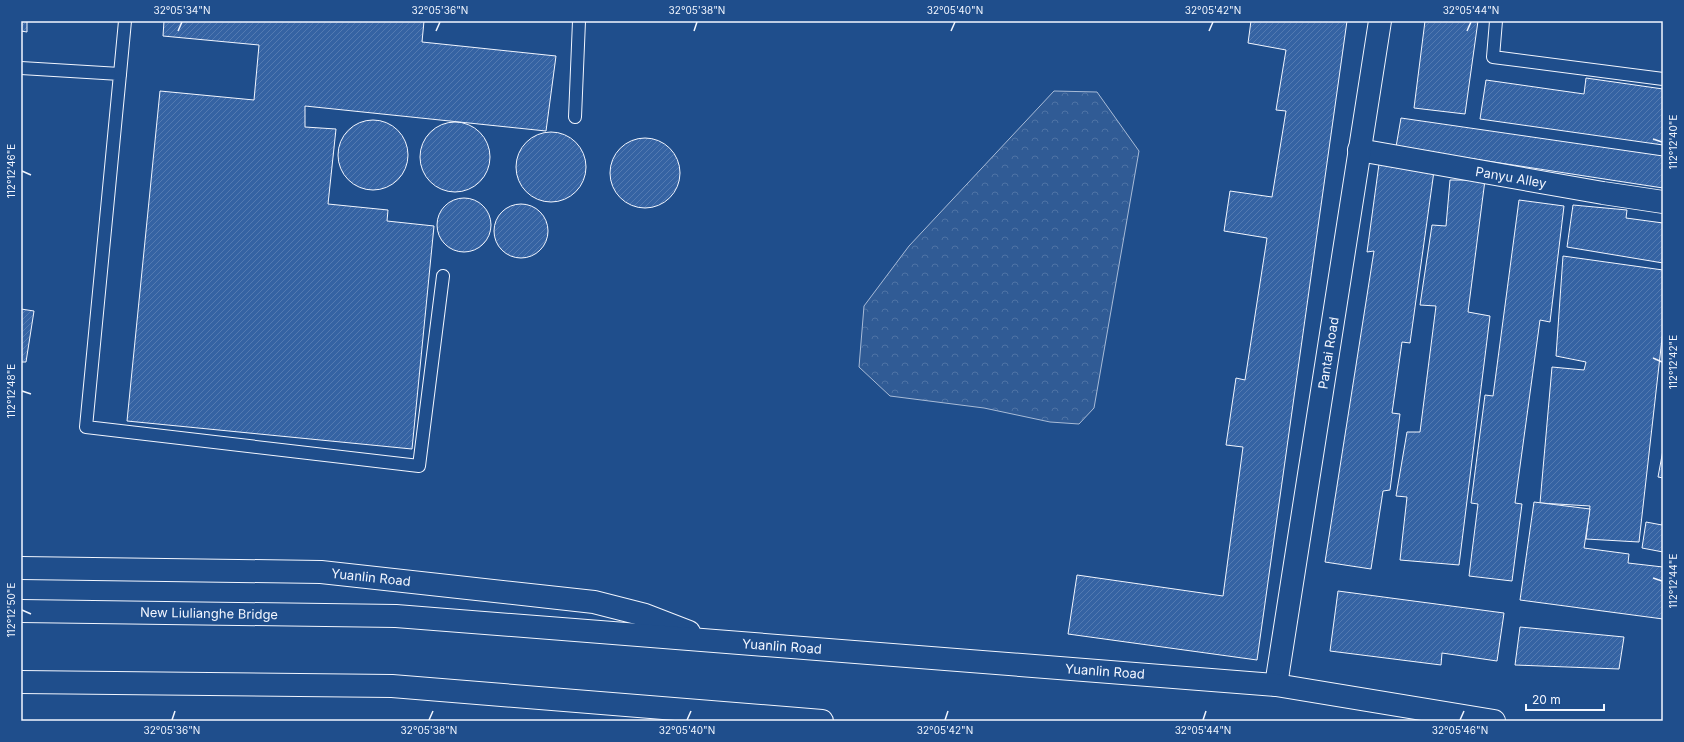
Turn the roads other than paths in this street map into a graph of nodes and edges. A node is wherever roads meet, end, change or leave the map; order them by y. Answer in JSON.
{"nodes":[{"id":1,"x":125,"y":21,"type":"edge"},
{"id":2,"x":579,"y":21,"type":"edge"},
{"id":3,"x":1380,"y":21,"type":"edge"},
{"id":4,"x":1496,"y":21,"type":"edge"},
{"id":5,"x":21,"y":68,"type":"edge"},
{"id":6,"x":120,"y":74,"type":"junction"},
{"id":7,"x":1663,"y":79,"type":"edge"},
{"id":8,"x":575,"y":117,"type":"dead end"},
{"id":9,"x":1360,"y":150,"type":"junction"},
{"id":10,"x":1663,"y":202,"type":"edge"},
{"id":11,"x":443,"y":276,"type":"dead end"},
{"id":12,"x":21,"y":568,"type":"edge"},
{"id":13,"x":21,"y":611,"type":"edge"},
{"id":14,"x":396,"y":616,"type":"joint"},
{"id":15,"x":713,"y":641,"type":"junction"},
{"id":16,"x":21,"y":682,"type":"edge"},
{"id":17,"x":1276,"y":685,"type":"junction"},
{"id":18,"x":700,"y":711,"type":"junction"},
{"id":19,"x":673,"y":721,"type":"edge"},
{"id":20,"x":822,"y":721,"type":"edge"},
{"id":21,"x":1494,"y":721,"type":"edge"}],
"edges":[{"from":1,"to":6,"type":"lane"},
{"from":2,"to":8,"type":"lane"},
{"from":3,"to":9,"type":"main road","name":"Pantai Road"},
{"from":4,"to":7,"type":"lane"},
{"from":5,"to":6,"type":"lane"},
{"from":6,"to":11,"type":"lane"},
{"from":9,"to":10,"type":"main road","name":"Panyu Alley"},
{"from":9,"to":17,"type":"main road","name":"Pantai Road"},
{"from":12,"to":15,"type":"main road","name":"Yuanlin Road"},
{"from":13,"to":14,"type":"main road","name":"New Liulianghe Bridge"},
{"from":14,"to":15,"type":"main road","name":"Yuanlin Road"},
{"from":15,"to":17,"type":"main road","name":"Yuanlin Road"},
{"from":16,"to":18,"type":"main road"},
{"from":17,"to":21,"type":"main road","name":"Yuanlin Road"},
{"from":18,"to":19,"type":"main road"},
{"from":18,"to":20,"type":"main road"}]}
